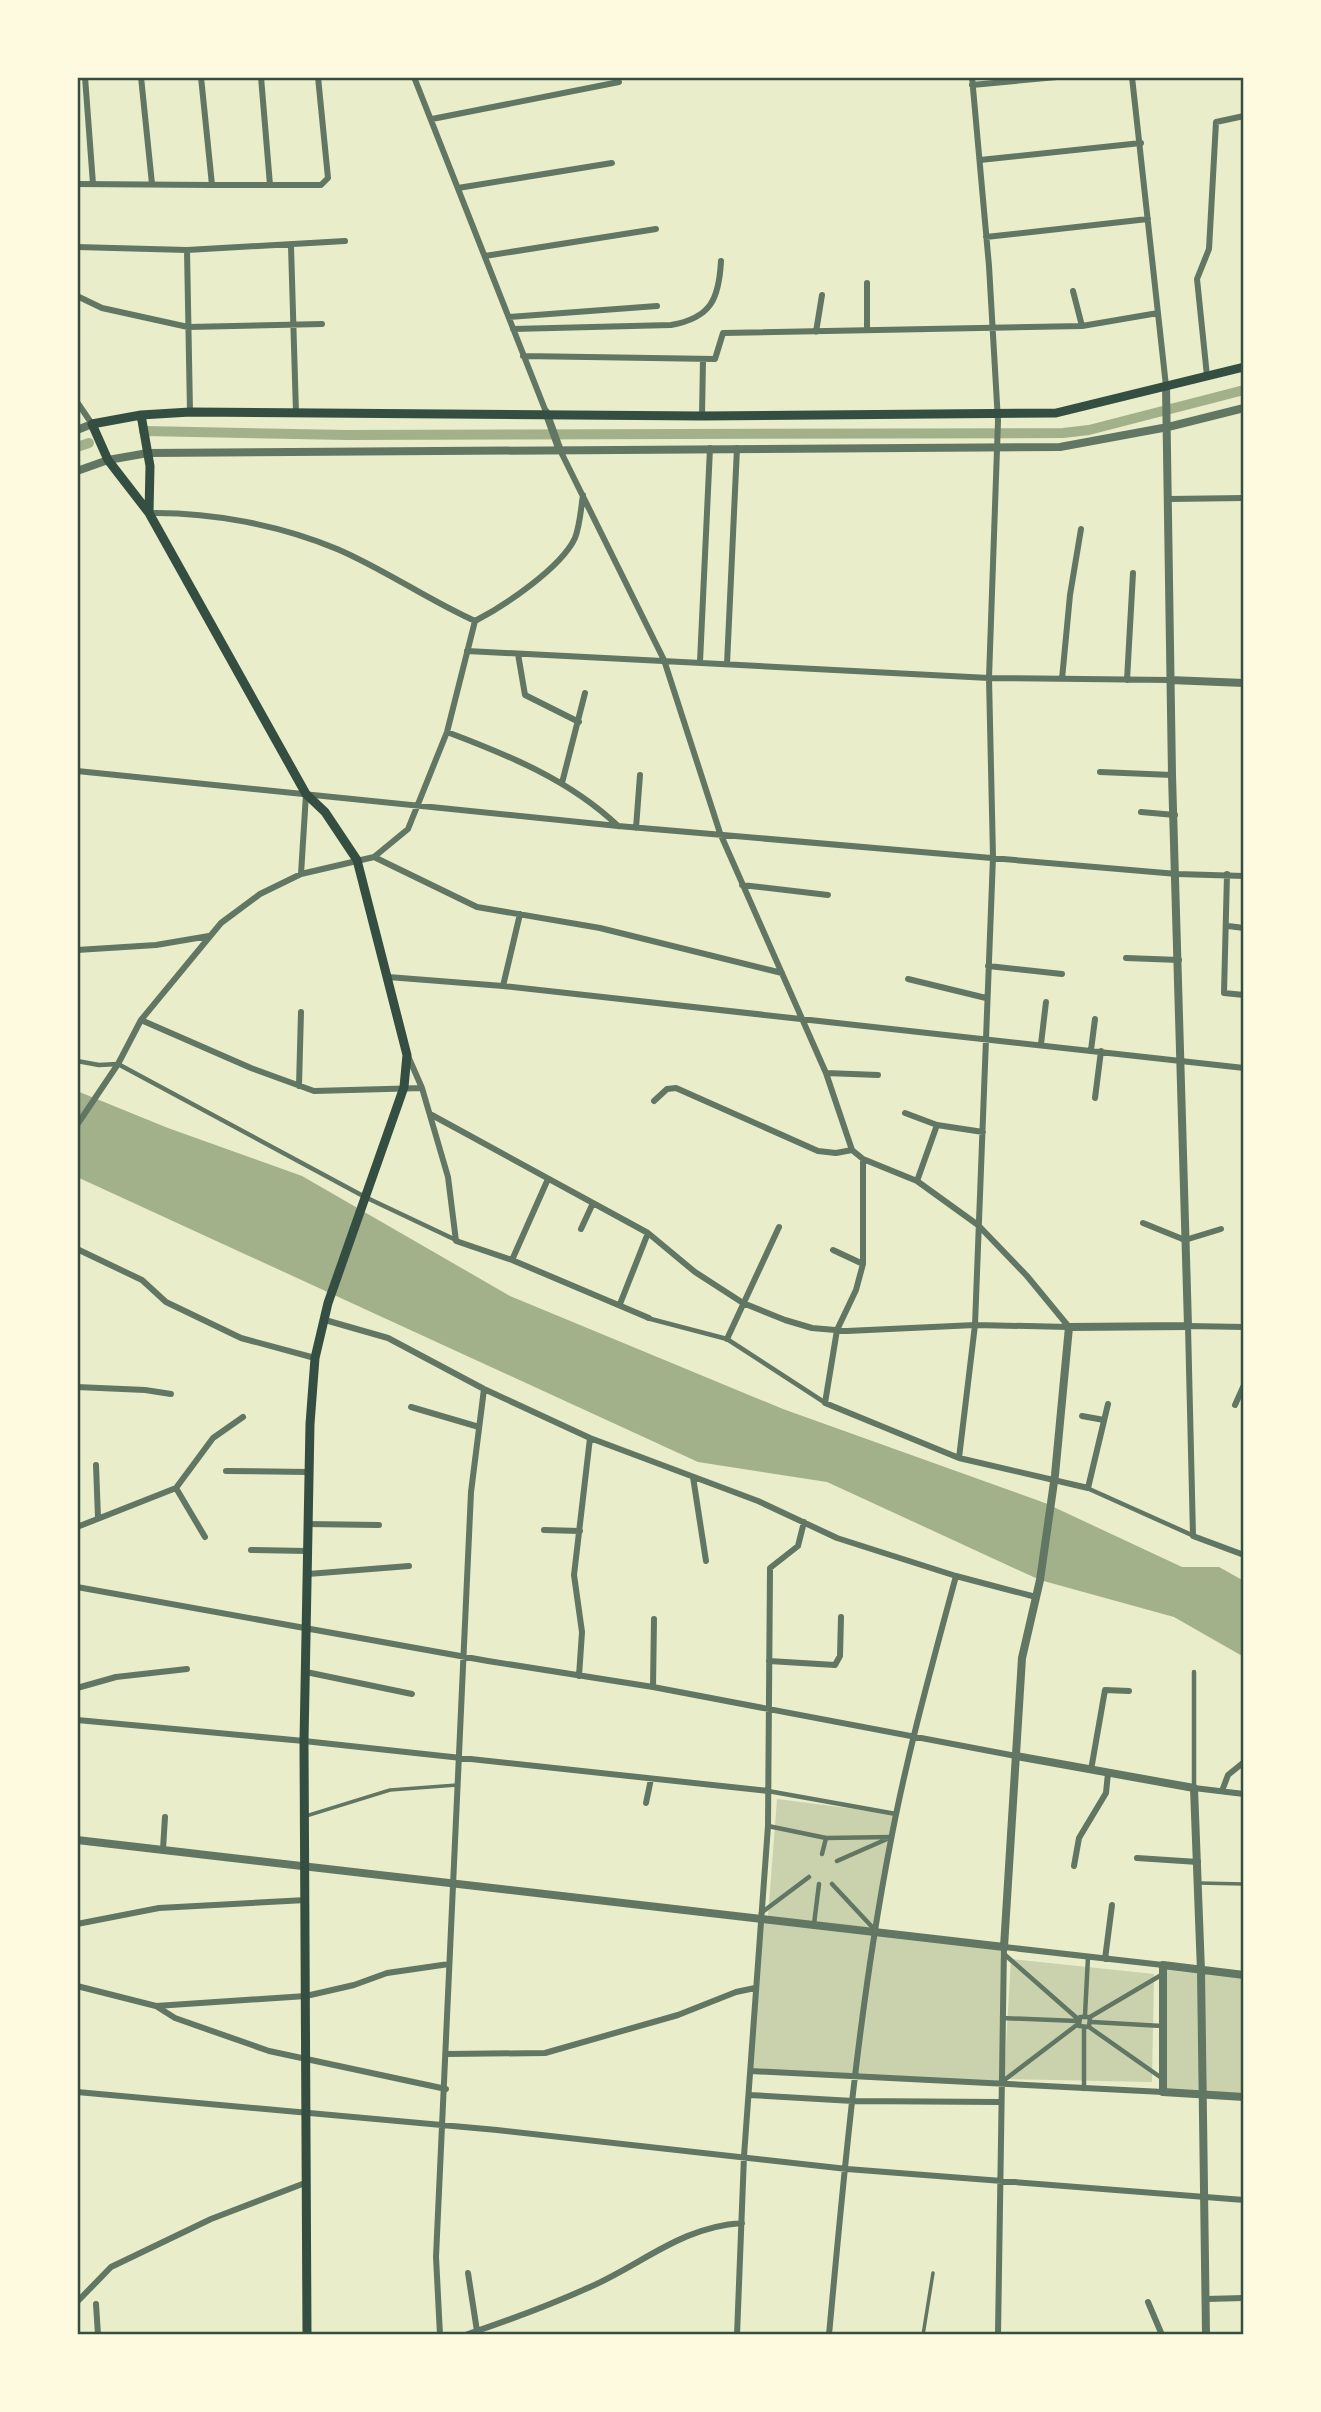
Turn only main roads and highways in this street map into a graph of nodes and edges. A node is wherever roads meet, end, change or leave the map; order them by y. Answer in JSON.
{"nodes":[{"id":1,"x":1244,"y":367,"type":"edge"},
{"id":2,"x":141,"y":415,"type":"junction"},
{"id":3,"x":149,"y":513,"type":"junction"},
{"id":4,"x":307,"y":2335,"type":"edge"}],
"edges":[{"from":1,"to":2,"type":"main road"},
{"from":2,"to":3,"type":"main road"},
{"from":2,"to":3,"type":"main road"},
{"from":3,"to":4,"type":"main road"}]}
